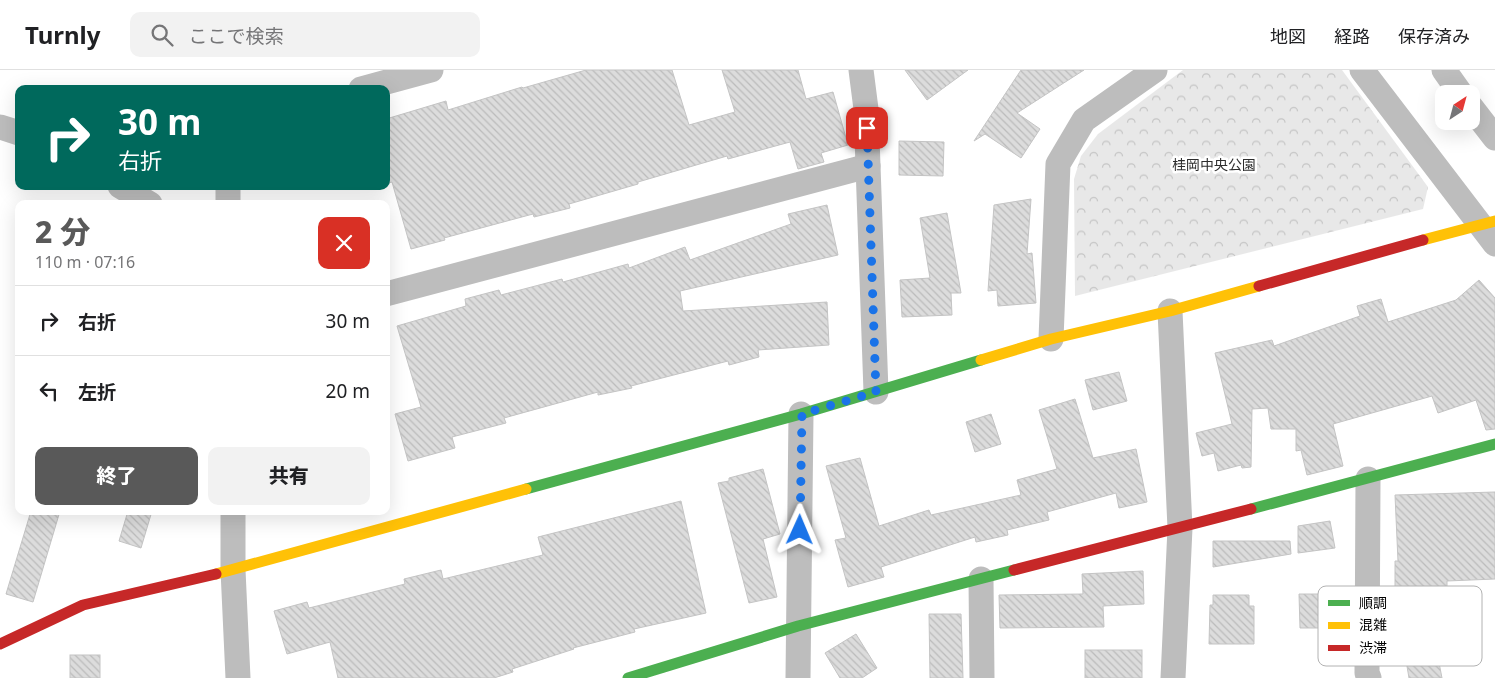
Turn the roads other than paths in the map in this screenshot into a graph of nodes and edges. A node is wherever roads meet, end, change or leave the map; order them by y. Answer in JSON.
{"nodes":[{"id":1,"x":431,"y":70,"type":"edge"},
{"id":2,"x":861,"y":70,"type":"edge"},
{"id":3,"x":1155,"y":70,"type":"edge"},
{"id":4,"x":1362,"y":70,"type":"edge"},
{"id":5,"x":1444,"y":70,"type":"edge"},
{"id":6,"x":376,"y":85,"type":"edge"},
{"id":7,"x":1455,"y":85,"type":"edge"},
{"id":8,"x":1480,"y":119,"type":"edge"},
{"id":9,"x":0,"y":127,"type":"edge"},
{"id":10,"x":15,"y":132,"type":"edge"},
{"id":11,"x":1495,"y":138,"type":"edge"},
{"id":12,"x":868,"y":166,"type":"junction"},
{"id":13,"x":127,"y":190,"type":"edge"},
{"id":14,"x":143,"y":200,"type":"edge"},
{"id":15,"x":1487,"y":223,"type":"edge"},
{"id":16,"x":1495,"y":244,"type":"edge"},
{"id":17,"x":390,"y":293,"type":"edge"},
{"id":18,"x":1170,"y":311,"type":"junction"},
{"id":19,"x":1051,"y":340,"type":"junction"},
{"id":20,"x":876,"y":392,"type":"junction"},
{"id":21,"x":802,"y":414,"type":"junction"},
{"id":22,"x":1495,"y":444,"type":"edge"},
{"id":23,"x":1368,"y":478,"type":"junction"},
{"id":24,"x":233,"y":515,"type":"edge"},
{"id":25,"x":1180,"y":528,"type":"junction"},
{"id":26,"x":233,"y":570,"type":"junction"},
{"id":27,"x":981,"y":579,"type":"junction"},
{"id":28,"x":1367,"y":586,"type":"edge"},
{"id":29,"x":798,"y":626,"type":"junction"},
{"id":30,"x":0,"y":644,"type":"edge"},
{"id":31,"x":238,"y":678,"type":"edge"},
{"id":32,"x":628,"y":678,"type":"edge"},
{"id":33,"x":798,"y":678,"type":"edge"},
{"id":34,"x":982,"y":678,"type":"edge"},
{"id":35,"x":1173,"y":678,"type":"edge"}],
"edges":[{"from":1,"to":6,"type":"street"},
{"from":2,"to":12,"type":"street"},
{"from":3,"to":19,"type":"street"},
{"from":4,"to":15,"type":"street"},
{"from":5,"to":7,"type":"street"},
{"from":8,"to":11,"type":"street"},
{"from":9,"to":10,"type":"street"},
{"from":12,"to":17,"type":"street"},
{"from":12,"to":20,"type":"street"},
{"from":13,"to":14,"type":"street"},
{"from":15,"to":16,"type":"street"},
{"from":15,"to":18,"type":"street"},
{"from":18,"to":19,"type":"street"},
{"from":18,"to":25,"type":"street"},
{"from":19,"to":20,"type":"street"},
{"from":20,"to":21,"type":"street"},
{"from":21,"to":26,"type":"street"},
{"from":21,"to":29,"type":"street"},
{"from":22,"to":23,"type":"street"},
{"from":23,"to":25,"type":"street"},
{"from":23,"to":28,"type":"street"},
{"from":24,"to":26,"type":"street"},
{"from":25,"to":27,"type":"street"},
{"from":25,"to":35,"type":"street"},
{"from":26,"to":30,"type":"street"},
{"from":26,"to":31,"type":"street"},
{"from":27,"to":29,"type":"street"},
{"from":27,"to":34,"type":"street"},
{"from":29,"to":32,"type":"street"},
{"from":29,"to":33,"type":"street"}]}
